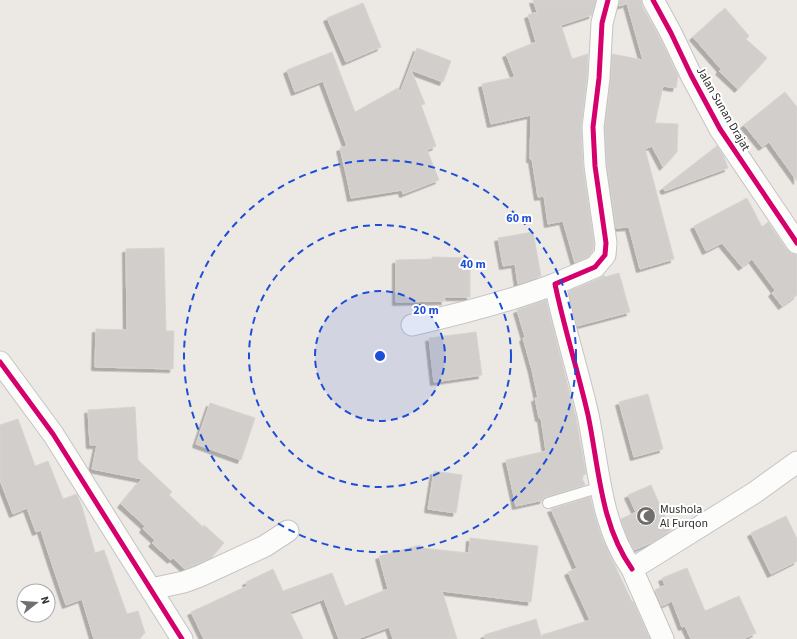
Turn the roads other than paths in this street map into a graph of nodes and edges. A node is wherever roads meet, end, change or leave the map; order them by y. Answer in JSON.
{"nodes":[{"id":1,"x":608,"y":0,"type":"edge"},
{"id":2,"x":653,"y":0,"type":"edge"},
{"id":3,"x":797,"y":243,"type":"edge"},
{"id":4,"x":555,"y":284,"type":"junction"},
{"id":5,"x":412,"y":325,"type":"dead end"},
{"id":6,"x":0,"y":362,"type":"edge"},
{"id":7,"x":797,"y":462,"type":"edge"},
{"id":8,"x":601,"y":487,"type":"junction"},
{"id":9,"x":548,"y":503,"type":"dead end"},
{"id":10,"x":288,"y":531,"type":"dead end"},
{"id":11,"x":632,"y":569,"type":"junction"},
{"id":12,"x":151,"y":589,"type":"junction"},
{"id":13,"x":182,"y":639,"type":"edge"},
{"id":14,"x":663,"y":639,"type":"edge"}],
"edges":[{"from":1,"to":4,"type":"street"},
{"from":2,"to":3,"type":"street","name":"Jalan Sunan Drajat"},
{"from":4,"to":5,"type":"street"},
{"from":4,"to":8,"type":"street"},
{"from":6,"to":12,"type":"street"},
{"from":7,"to":11,"type":"street"},
{"from":8,"to":9,"type":"lane"},
{"from":8,"to":11,"type":"street"},
{"from":10,"to":12,"type":"street"},
{"from":11,"to":14,"type":"street"},
{"from":12,"to":13,"type":"street"}]}
